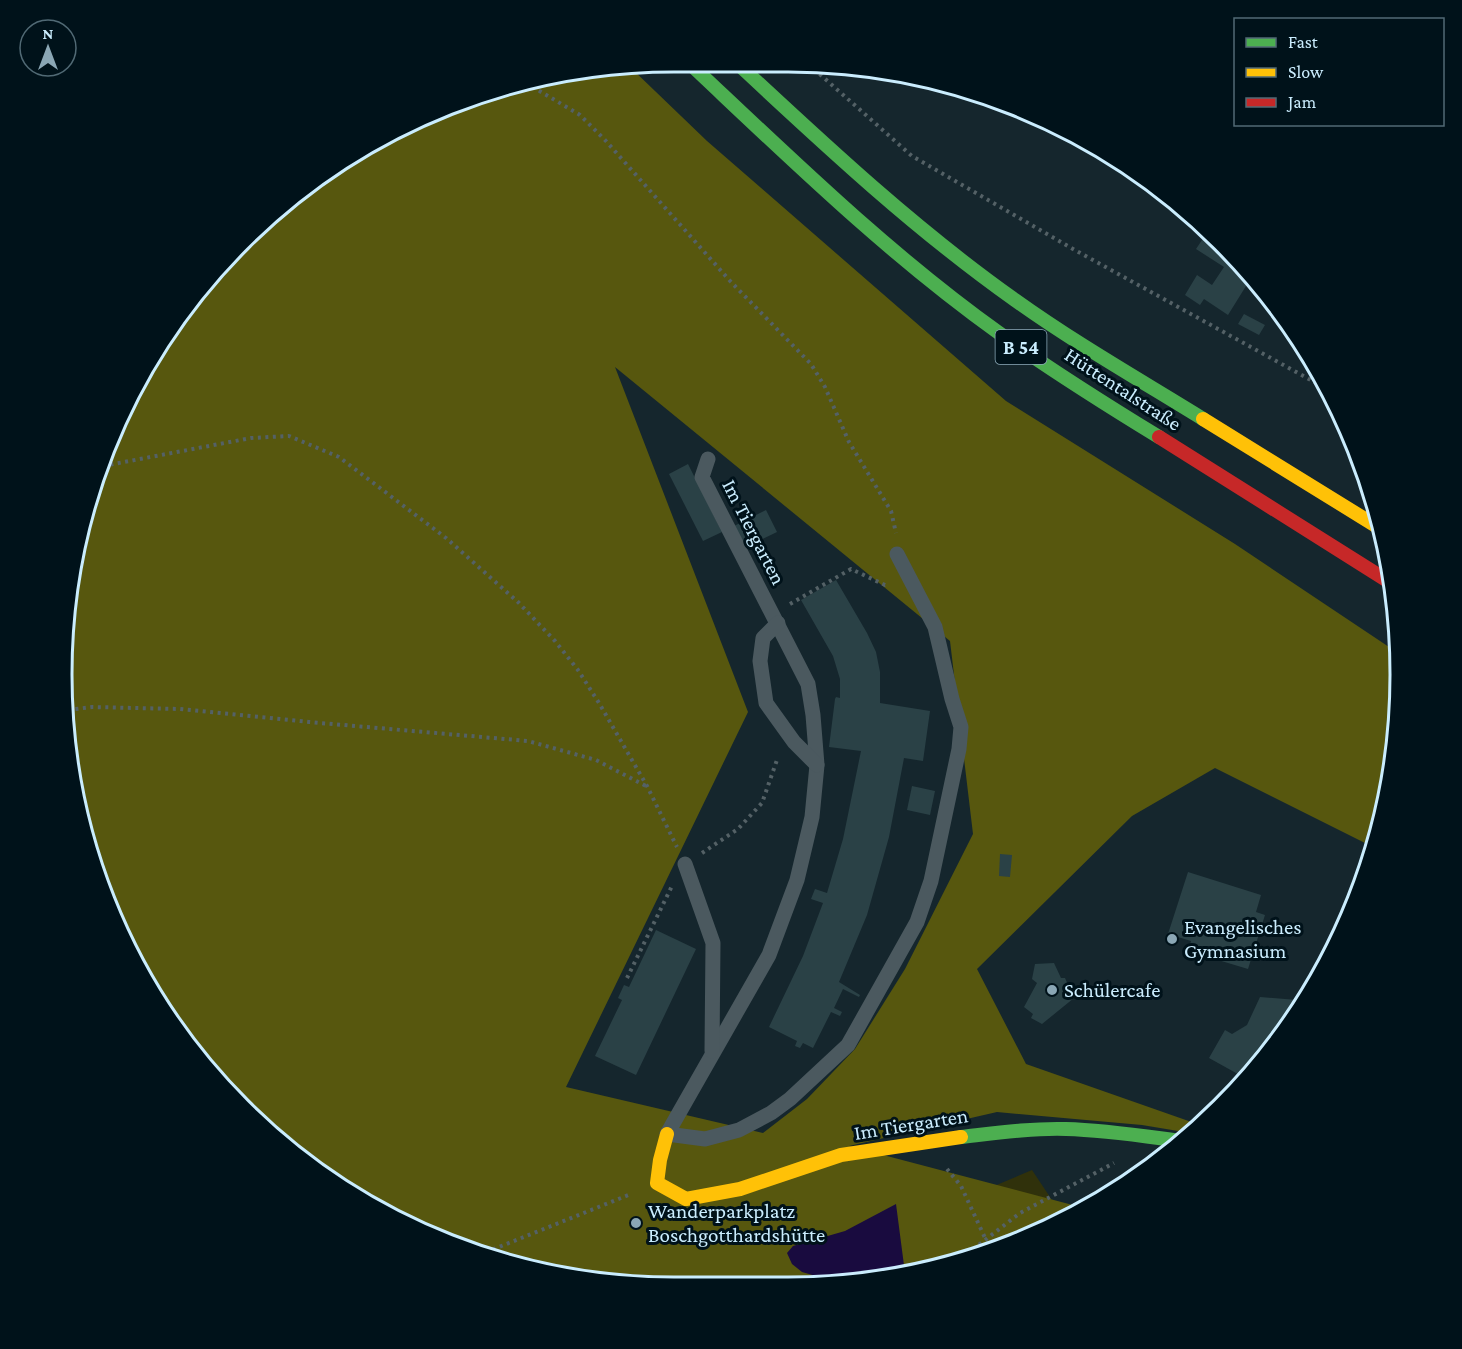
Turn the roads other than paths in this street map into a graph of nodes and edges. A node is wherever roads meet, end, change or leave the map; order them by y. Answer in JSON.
{"nodes":[{"id":1,"x":699,"y":72,"type":"edge"},
{"id":2,"x":747,"y":72,"type":"edge"},
{"id":3,"x":708,"y":459,"type":"dead end"},
{"id":4,"x":1370,"y":522,"type":"edge"},
{"id":5,"x":897,"y":554,"type":"road end"},
{"id":6,"x":1381,"y":576,"type":"edge"},
{"id":7,"x":777,"y":623,"type":"junction"},
{"id":8,"x":817,"y":765,"type":"junction"},
{"id":9,"x":685,"y":864,"type":"road end"},
{"id":10,"x":712,"y":1054,"type":"junction"},
{"id":11,"x":667,"y":1134,"type":"junction"},
{"id":12,"x":1170,"y":1139,"type":"edge"}],
"edges":[{"from":1,"to":6,"type":"main road","name":"Hüttentalstraße","number":"B 54"},
{"from":2,"to":4,"type":"main road","name":"Hüttentalstraße","number":"B 54"},
{"from":3,"to":7,"type":"lane","name":"Im Tiergarten"},
{"from":5,"to":11,"type":"lane"},
{"from":7,"to":8,"type":"lane","name":"Im Tiergarten"},
{"from":7,"to":8,"type":"lane"},
{"from":8,"to":10,"type":"lane","name":"Im Tiergarten"},
{"from":9,"to":10,"type":"lane"},
{"from":10,"to":11,"type":"lane","name":"Im Tiergarten"},
{"from":11,"to":12,"type":"main road","name":"Im Tiergarten"}]}
